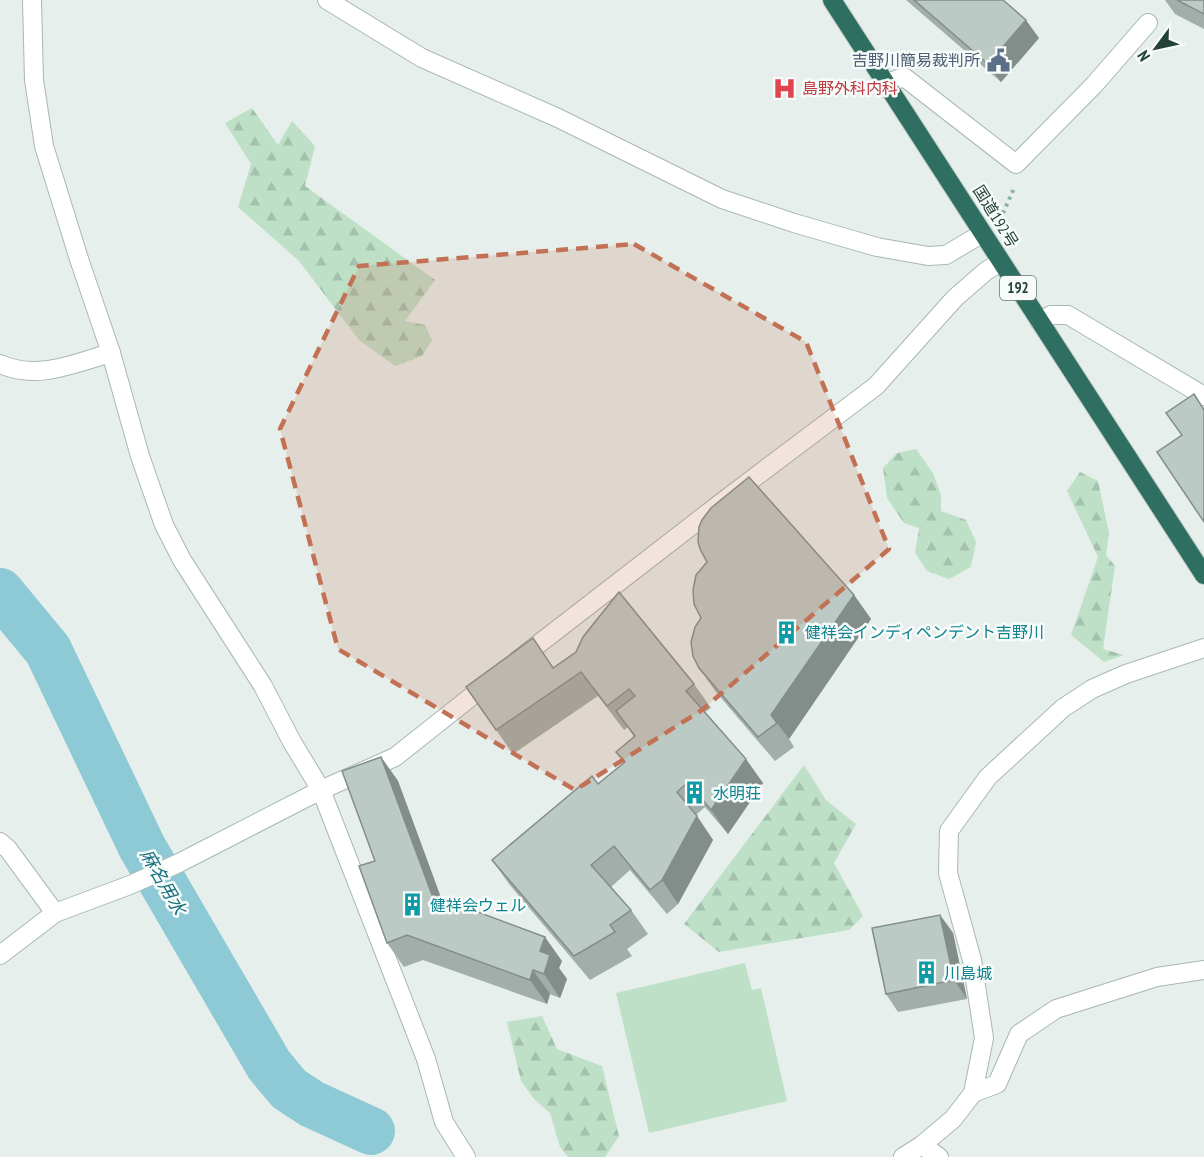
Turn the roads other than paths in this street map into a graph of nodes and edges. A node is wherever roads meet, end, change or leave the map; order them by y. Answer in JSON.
{"nodes":[{"id":1,"x":32,"y":0,"type":"edge"},
{"id":2,"x":327,"y":0,"type":"edge"},
{"id":3,"x":832,"y":0,"type":"edge"},
{"id":4,"x":1148,"y":23,"type":"dead end"},
{"id":5,"x":886,"y":83,"type":"junction"},
{"id":6,"x":983,"y":233,"type":"junction"},
{"id":7,"x":1002,"y":262,"type":"junction"},
{"id":8,"x":1040,"y":322,"type":"junction"},
{"id":9,"x":111,"y":353,"type":"junction"},
{"id":10,"x":0,"y":364,"type":"edge"},
{"id":11,"x":1204,"y":396,"type":"edge"},
{"id":12,"x":1204,"y":575,"type":"edge"},
{"id":13,"x":1204,"y":648,"type":"edge"},
{"id":14,"x":321,"y":790,"type":"junction"},
{"id":15,"x":0,"y":842,"type":"edge"},
{"id":16,"x":55,"y":913,"type":"junction"},
{"id":17,"x":0,"y":955,"type":"edge"},
{"id":18,"x":1204,"y":970,"type":"edge"},
{"id":19,"x":973,"y":1093,"type":"junction"},
{"id":20,"x":922,"y":1145,"type":"junction"},
{"id":21,"x":466,"y":1157,"type":"edge"},
{"id":22,"x":903,"y":1157,"type":"edge"},
{"id":23,"x":939,"y":1157,"type":"edge"}],
"edges":[{"from":1,"to":9,"type":"street"},
{"from":2,"to":6,"type":"street"},
{"from":3,"to":5,"type":"highway","name":"国道192号","number":"192"},
{"from":4,"to":5,"type":"street"},
{"from":5,"to":6,"type":"highway","name":"国道192号","number":"192"},
{"from":6,"to":7,"type":"highway","name":"国道192号","number":"192"},
{"from":7,"to":8,"type":"highway","name":"国道192号","number":"192"},
{"from":7,"to":14,"type":"street"},
{"from":8,"to":11,"type":"street"},
{"from":8,"to":12,"type":"highway","name":"国道192号","number":"192"},
{"from":9,"to":10,"type":"street"},
{"from":9,"to":14,"type":"street"},
{"from":13,"to":19,"type":"street"},
{"from":14,"to":16,"type":"street"},
{"from":14,"to":21,"type":"street"},
{"from":15,"to":16,"type":"street"},
{"from":16,"to":17,"type":"street"},
{"from":18,"to":19,"type":"street"},
{"from":19,"to":20,"type":"street"},
{"from":20,"to":22,"type":"street"},
{"from":20,"to":23,"type":"street"}]}
